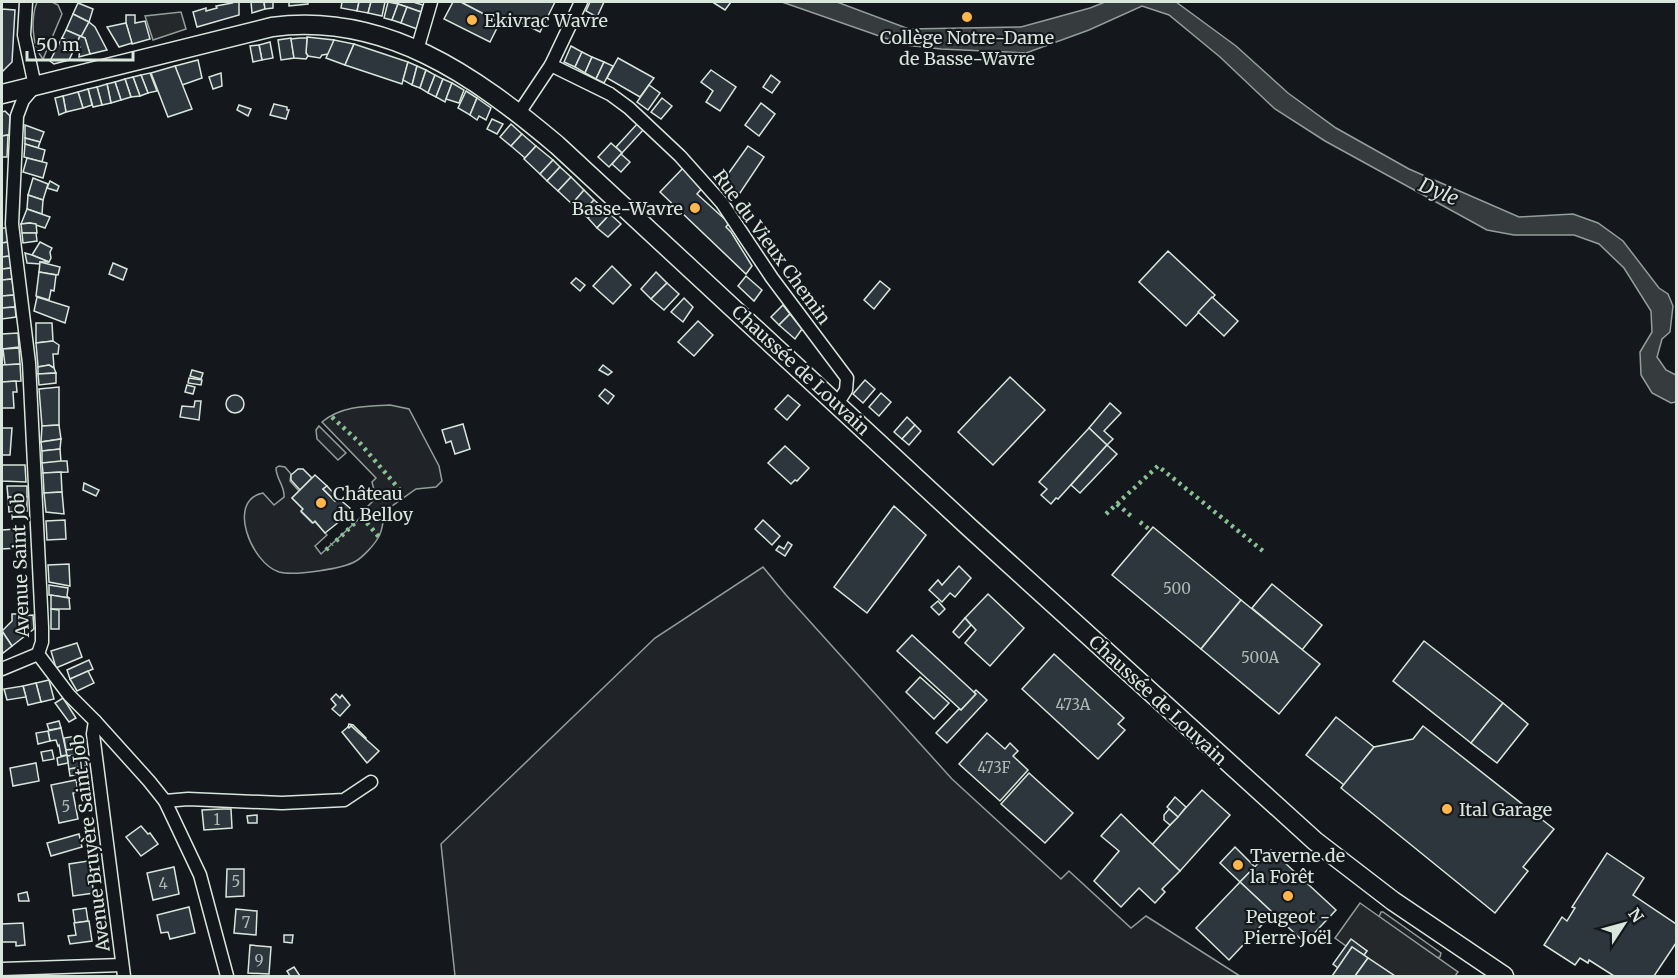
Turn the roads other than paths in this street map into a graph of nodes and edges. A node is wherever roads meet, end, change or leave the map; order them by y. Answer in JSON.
{"nodes":[{"id":1,"x":26,"y":2,"type":"edge"},
{"id":2,"x":431,"y":2,"type":"edge"},
{"id":3,"x":581,"y":2,"type":"edge"},
{"id":4,"x":417,"y":50,"type":"junction"},
{"id":5,"x":551,"y":65,"type":"junction"},
{"id":6,"x":35,"y":86,"type":"junction"},
{"id":7,"x":2,"y":94,"type":"edge"},
{"id":8,"x":519,"y":113,"type":"junction"},
{"id":9,"x":837,"y":404,"type":"junction"},
{"id":10,"x":38,"y":654,"type":"junction"},
{"id":11,"x":2,"y":669,"type":"edge"},
{"id":12,"x":95,"y":721,"type":"junction"},
{"id":13,"x":371,"y":782,"type":"dead end"},
{"id":14,"x":165,"y":801,"type":"junction"},
{"id":15,"x":2,"y":969,"type":"edge"},
{"id":16,"x":123,"y":971,"type":"edge"},
{"id":17,"x":227,"y":976,"type":"edge"},
{"id":18,"x":1504,"y":976,"type":"edge"}],
"edges":[{"from":1,"to":6,"type":"street"},
{"from":2,"to":4,"type":"street"},
{"from":3,"to":5,"type":"street"},
{"from":4,"to":6,"type":"main road","name":"Chaussée de Louvain"},
{"from":4,"to":8,"type":"main road","name":"Chaussée de Louvain"},
{"from":5,"to":8,"type":"street"},
{"from":5,"to":9,"type":"street","name":"Rue du Vieux Chemin"},
{"from":6,"to":7,"type":"main road","name":"Chaussée de Louvain"},
{"from":6,"to":10,"type":"street","name":"Avenue Saint Job"},
{"from":8,"to":9,"type":"main road","name":"Chaussée de Louvain"},
{"from":9,"to":18,"type":"main road","name":"Chaussée de Louvain"},
{"from":10,"to":11,"type":"street"},
{"from":10,"to":12,"type":"street","name":"Avenue Bruyère Saint-Job"},
{"from":12,"to":14,"type":"street"},
{"from":12,"to":16,"type":"street","name":"Avenue Bruyère Saint-Job"},
{"from":13,"to":14,"type":"street"},
{"from":14,"to":17,"type":"street"},
{"from":15,"to":16,"type":"street"}]}
